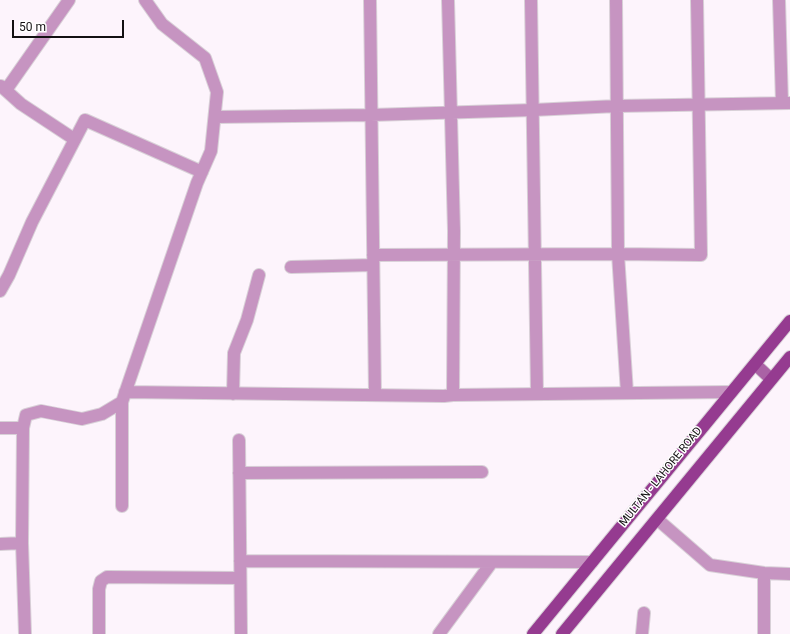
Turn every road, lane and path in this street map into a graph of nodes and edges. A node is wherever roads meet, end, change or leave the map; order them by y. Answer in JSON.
{"nodes":[{"id":1,"x":69,"y":0,"type":"edge"},
{"id":2,"x":145,"y":0,"type":"edge"},
{"id":3,"x":370,"y":0,"type":"edge"},
{"id":4,"x":448,"y":0,"type":"edge"},
{"id":5,"x":531,"y":0,"type":"edge"},
{"id":6,"x":616,"y":0,"type":"edge"},
{"id":7,"x":697,"y":0,"type":"edge"},
{"id":8,"x":779,"y":0,"type":"edge"},
{"id":9,"x":3,"y":87,"type":"edge"},
{"id":10,"x":786,"y":103,"type":"edge"},
{"id":11,"x":698,"y":104,"type":"junction"},
{"id":12,"x":617,"y":106,"type":"junction"},
{"id":13,"x":533,"y":110,"type":"junction"},
{"id":14,"x":451,"y":112,"type":"junction"},
{"id":15,"x":371,"y":115,"type":"junction"},
{"id":16,"x":215,"y":117,"type":"junction"},
{"id":17,"x":74,"y":139,"type":"junction"},
{"id":18,"x":202,"y":172,"type":"junction"},
{"id":19,"x":454,"y":254,"type":"junction"},
{"id":20,"x":534,"y":254,"type":"junction"},
{"id":21,"x":618,"y":254,"type":"junction"},
{"id":22,"x":373,"y":260,"type":"junction"},
{"id":23,"x":291,"y":267,"type":"dead end"},
{"id":24,"x":259,"y":275,"type":"dead end"},
{"id":25,"x":0,"y":291,"type":"edge"},
{"id":26,"x":790,"y":321,"type":"edge"},
{"id":27,"x":790,"y":357,"type":"edge"},
{"id":28,"x":755,"y":364,"type":"junction"},
{"id":29,"x":772,"y":379,"type":"junction"},
{"id":30,"x":627,"y":392,"type":"junction"},
{"id":31,"x":731,"y":392,"type":"junction"},
{"id":32,"x":233,"y":394,"type":"junction"},
{"id":33,"x":537,"y":394,"type":"junction"},
{"id":34,"x":375,"y":395,"type":"junction"},
{"id":35,"x":453,"y":395,"type":"junction"},
{"id":36,"x":124,"y":397,"type":"junction"},
{"id":37,"x":0,"y":428,"type":"edge"},
{"id":38,"x":23,"y":428,"type":"junction"},
{"id":39,"x":239,"y":440,"type":"dead end"},
{"id":40,"x":482,"y":472,"type":"dead end"},
{"id":41,"x":239,"y":474,"type":"junction"},
{"id":42,"x":122,"y":506,"type":"dead end"},
{"id":43,"x":657,"y":519,"type":"junction"},
{"id":44,"x":22,"y":543,"type":"junction"},
{"id":45,"x":0,"y":544,"type":"edge"},
{"id":46,"x":240,"y":561,"type":"junction"},
{"id":47,"x":492,"y":562,"type":"junction"},
{"id":48,"x":592,"y":562,"type":"junction"},
{"id":49,"x":764,"y":573,"type":"junction"},
{"id":50,"x":790,"y":574,"type":"edge"},
{"id":51,"x":240,"y":578,"type":"junction"},
{"id":52,"x":644,"y":613,"type":"dead end"},
{"id":53,"x":25,"y":634,"type":"edge"},
{"id":54,"x":99,"y":634,"type":"edge"},
{"id":55,"x":241,"y":634,"type":"edge"},
{"id":56,"x":439,"y":634,"type":"edge"},
{"id":57,"x":533,"y":634,"type":"edge"},
{"id":58,"x":562,"y":634,"type":"edge"},
{"id":59,"x":642,"y":634,"type":"edge"},
{"id":60,"x":764,"y":634,"type":"edge"}],
"edges":[{"from":1,"to":9,"type":"street"},
{"from":2,"to":16,"type":"street"},
{"from":3,"to":15,"type":"street"},
{"from":4,"to":14,"type":"street"},
{"from":5,"to":13,"type":"street"},
{"from":6,"to":12,"type":"street"},
{"from":7,"to":11,"type":"street"},
{"from":8,"to":10,"type":"street"},
{"from":9,"to":17,"type":"street"},
{"from":10,"to":11,"type":"street"},
{"from":11,"to":12,"type":"street"},
{"from":11,"to":21,"type":"street"},
{"from":12,"to":13,"type":"street"},
{"from":12,"to":21,"type":"street"},
{"from":13,"to":14,"type":"street"},
{"from":13,"to":20,"type":"street"},
{"from":14,"to":15,"type":"street"},
{"from":14,"to":19,"type":"street"},
{"from":15,"to":16,"type":"street"},
{"from":15,"to":22,"type":"street"},
{"from":16,"to":18,"type":"street"},
{"from":17,"to":18,"type":"street"},
{"from":17,"to":25,"type":"street"},
{"from":18,"to":36,"type":"street"},
{"from":19,"to":20,"type":"street"},
{"from":19,"to":22,"type":"street"},
{"from":19,"to":35,"type":"street"},
{"from":20,"to":21,"type":"street"},
{"from":20,"to":33,"type":"street"},
{"from":21,"to":30,"type":"street"},
{"from":22,"to":23,"type":"street"},
{"from":22,"to":34,"type":"street"},
{"from":24,"to":32,"type":"street"},
{"from":26,"to":28,"type":"main road","name":"MULTAN - LAHORE ROAD"},
{"from":27,"to":29,"type":"main road","name":"MULTAN - LAHORE ROAD"},
{"from":28,"to":29,"type":"main road"},
{"from":28,"to":31,"type":"main road","name":"MULTAN - LAHORE ROAD"},
{"from":29,"to":43,"type":"main road","name":"MULTAN - LAHORE ROAD"},
{"from":30,"to":31,"type":"street"},
{"from":30,"to":33,"type":"street"},
{"from":31,"to":48,"type":"main road","name":"MULTAN - LAHORE ROAD"},
{"from":32,"to":34,"type":"street"},
{"from":32,"to":36,"type":"street"},
{"from":33,"to":35,"type":"street"},
{"from":34,"to":35,"type":"street"},
{"from":36,"to":38,"type":"street"},
{"from":36,"to":42,"type":"street"},
{"from":37,"to":38,"type":"street"},
{"from":38,"to":44,"type":"street"},
{"from":39,"to":41,"type":"street"},
{"from":40,"to":41,"type":"street"},
{"from":41,"to":46,"type":"street"},
{"from":43,"to":49,"type":"street"},
{"from":43,"to":58,"type":"main road","name":"MULTAN - LAHORE ROAD"},
{"from":44,"to":45,"type":"street"},
{"from":44,"to":53,"type":"street"},
{"from":46,"to":47,"type":"street"},
{"from":46,"to":51,"type":"street"},
{"from":47,"to":48,"type":"street"},
{"from":47,"to":56,"type":"street"},
{"from":48,"to":57,"type":"main road","name":"MULTAN - LAHORE ROAD"},
{"from":49,"to":50,"type":"street"},
{"from":49,"to":60,"type":"street"},
{"from":51,"to":54,"type":"street"},
{"from":51,"to":55,"type":"street"},
{"from":52,"to":59,"type":"street"}]}
